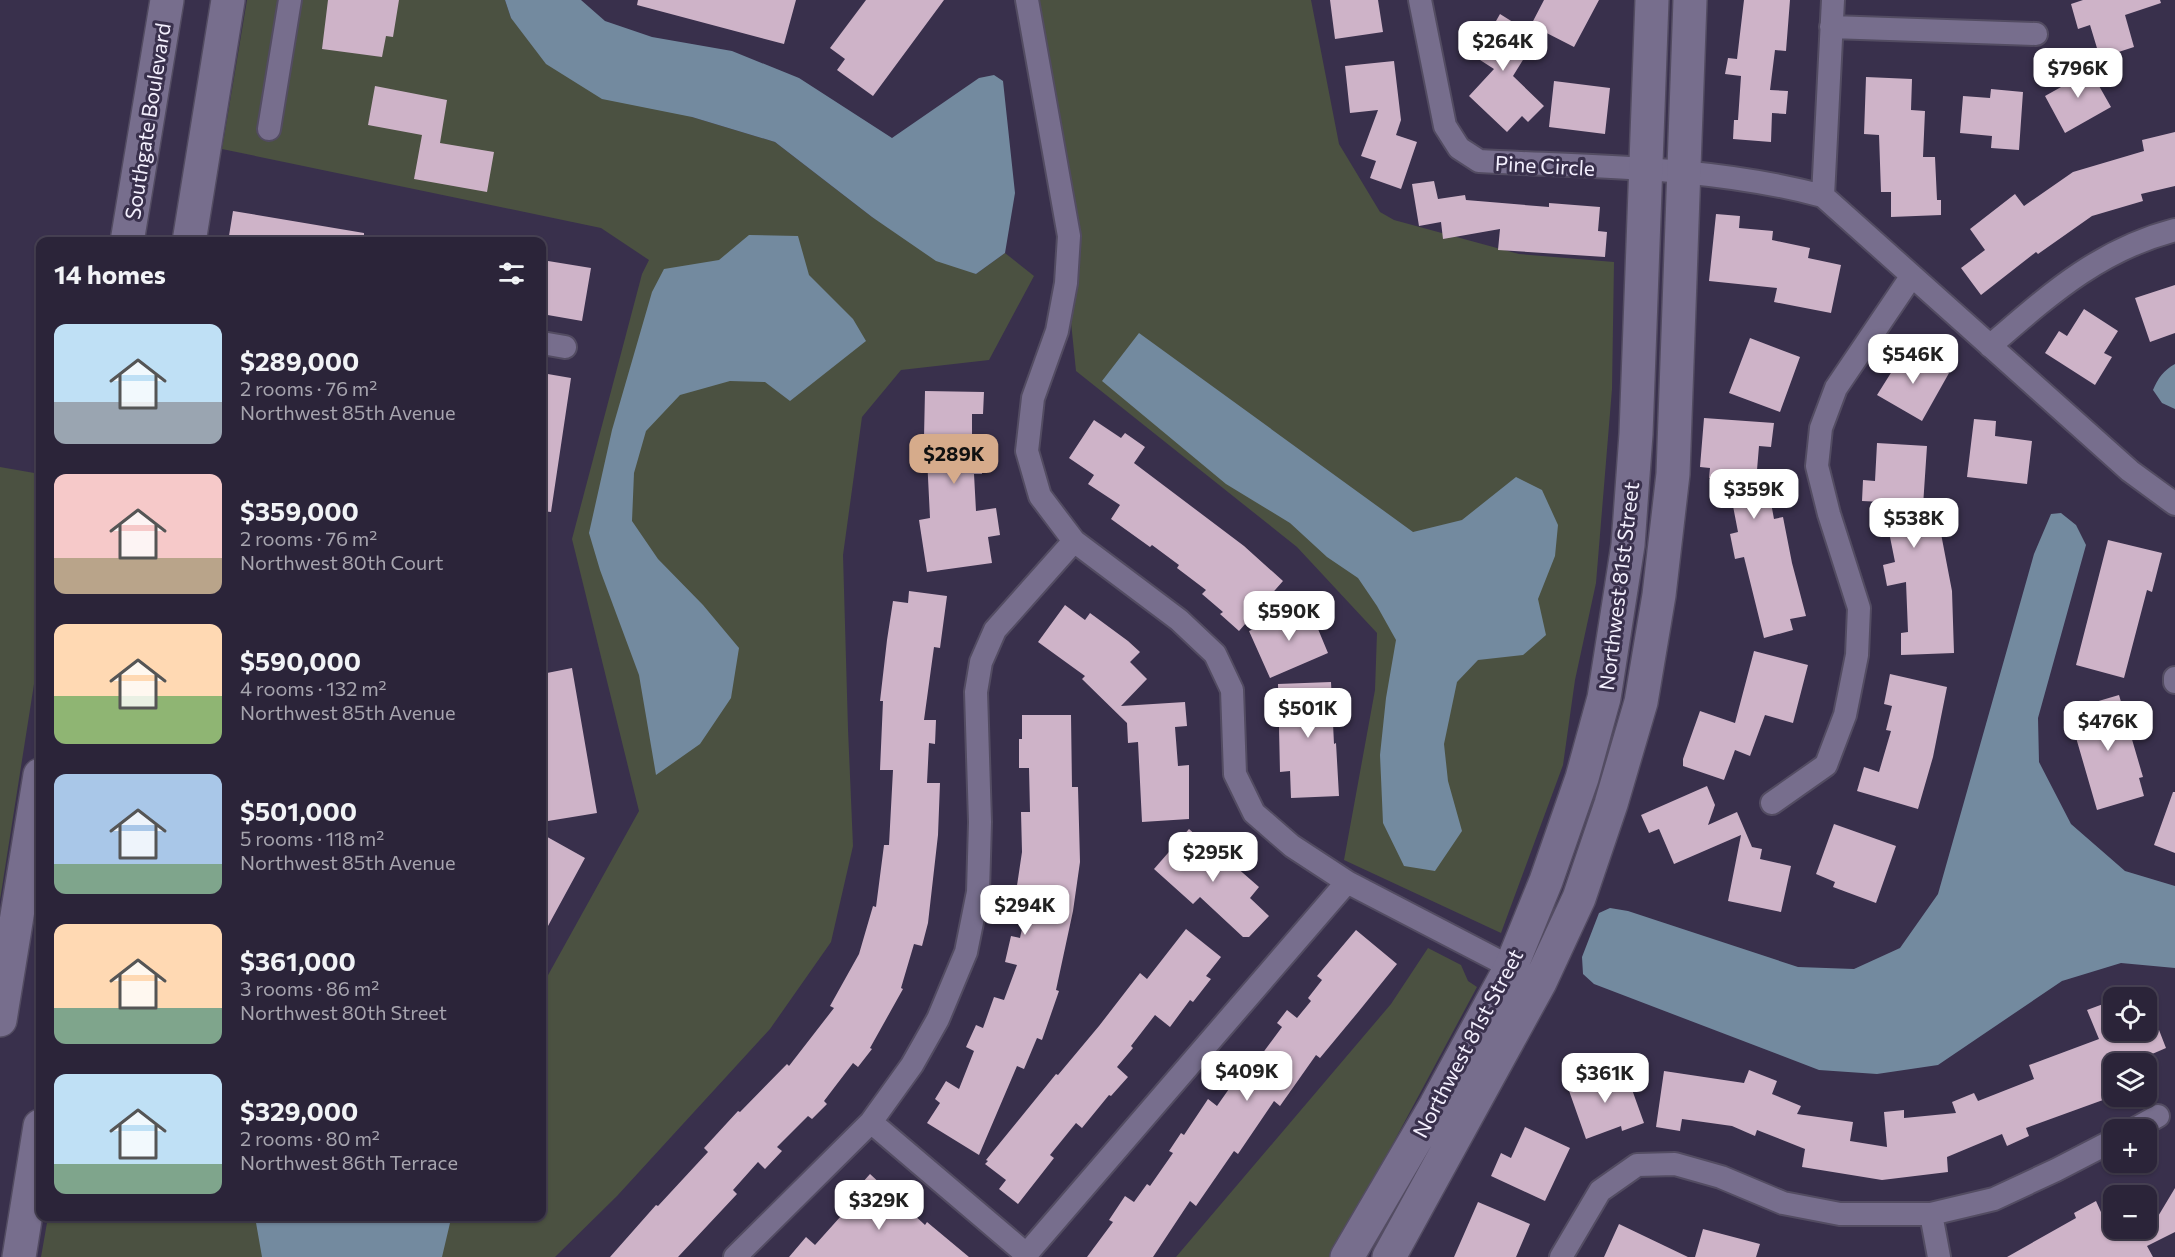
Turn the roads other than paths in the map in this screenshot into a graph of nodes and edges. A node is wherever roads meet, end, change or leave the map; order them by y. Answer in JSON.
{"nodes":[{"id":1,"x":167,"y":0,"type":"edge"},
{"id":2,"x":228,"y":0,"type":"edge"},
{"id":3,"x":290,"y":0,"type":"edge"},
{"id":4,"x":1027,"y":0,"type":"edge"},
{"id":5,"x":1421,"y":0,"type":"edge"},
{"id":6,"x":1652,"y":0,"type":"edge"},
{"id":7,"x":1690,"y":0,"type":"edge"},
{"id":8,"x":1833,"y":0,"type":"edge"},
{"id":9,"x":1831,"y":27,"type":"junction"},
{"id":10,"x":2037,"y":34,"type":"dead end"},
{"id":11,"x":269,"y":129,"type":"dead end"},
{"id":12,"x":1646,"y":170,"type":"junction"},
{"id":13,"x":1684,"y":171,"type":"junction"},
{"id":14,"x":1823,"y":196,"type":"junction"},
{"id":15,"x":2175,"y":230,"type":"edge"},
{"id":16,"x":128,"y":237,"type":"edge"},
{"id":17,"x":190,"y":237,"type":"edge"},
{"id":18,"x":1911,"y":277,"type":"junction"},
{"id":19,"x":546,"y":344,"type":"edge"},
{"id":20,"x":1989,"y":346,"type":"junction"},
{"id":21,"x":565,"y":347,"type":"dead end"},
{"id":22,"x":2175,"y":504,"type":"edge"},
{"id":23,"x":1074,"y":541,"type":"junction"},
{"id":24,"x":1772,"y":803,"type":"dead end"},
{"id":25,"x":35,"y":845,"type":"edge"},
{"id":26,"x":1347,"y":882,"type":"junction"},
{"id":27,"x":1511,"y":967,"type":"junction"},
{"id":28,"x":1540,"y":982,"type":"junction"},
{"id":29,"x":0,"y":1020,"type":"edge"},
{"id":30,"x":2158,"y":1116,"type":"dead end"},
{"id":31,"x":2153,"y":1119,"type":"edge"},
{"id":32,"x":871,"y":1122,"type":"junction"},
{"id":33,"x":2103,"y":1146,"type":"edge"},
{"id":34,"x":36,"y":1151,"type":"edge"},
{"id":35,"x":1931,"y":1214,"type":"junction"},
{"id":36,"x":1025,"y":1255,"type":"edge"},
{"id":37,"x":19,"y":1257,"type":"edge"},
{"id":38,"x":735,"y":1257,"type":"edge"},
{"id":39,"x":1347,"y":1257,"type":"edge"},
{"id":40,"x":1389,"y":1257,"type":"edge"},
{"id":41,"x":1561,"y":1257,"type":"edge"},
{"id":42,"x":1939,"y":1257,"type":"edge"}],
"edges":[{"from":1,"to":16,"type":"street","name":"Southgate Boulevard"},
{"from":2,"to":17,"type":"street"},
{"from":3,"to":11,"type":"street"},
{"from":4,"to":23,"type":"street"},
{"from":5,"to":12,"type":"street","name":"Pine Circle"},
{"from":6,"to":12,"type":"street","name":"Northwest 81st Street"},
{"from":7,"to":13,"type":"street","name":"Northwest 81st Street"},
{"from":8,"to":9,"type":"street"},
{"from":9,"to":10,"type":"street"},
{"from":9,"to":14,"type":"street"},
{"from":12,"to":13,"type":"street","name":"Pine Circle"},
{"from":12,"to":27,"type":"street","name":"Northwest 81st Street"},
{"from":13,"to":14,"type":"street","name":"Pine Circle"},
{"from":13,"to":28,"type":"street","name":"Northwest 81st Street"},
{"from":14,"to":18,"type":"street"},
{"from":15,"to":20,"type":"street"},
{"from":18,"to":20,"type":"street"},
{"from":18,"to":24,"type":"street"},
{"from":19,"to":21,"type":"street"},
{"from":20,"to":22,"type":"street"},
{"from":23,"to":26,"type":"street"},
{"from":23,"to":32,"type":"street"},
{"from":25,"to":29,"type":"street"},
{"from":26,"to":27,"type":"street"},
{"from":26,"to":36,"type":"street"},
{"from":27,"to":28,"type":"street"},
{"from":27,"to":39,"type":"street","name":"Northwest 81st Street"},
{"from":28,"to":40,"type":"street","name":"Northwest 81st Street"},
{"from":30,"to":31,"type":"street"},
{"from":32,"to":36,"type":"street"},
{"from":32,"to":38,"type":"street"},
{"from":33,"to":35,"type":"street"},
{"from":34,"to":37,"type":"street"},
{"from":35,"to":41,"type":"street"},
{"from":35,"to":42,"type":"street"}]}
